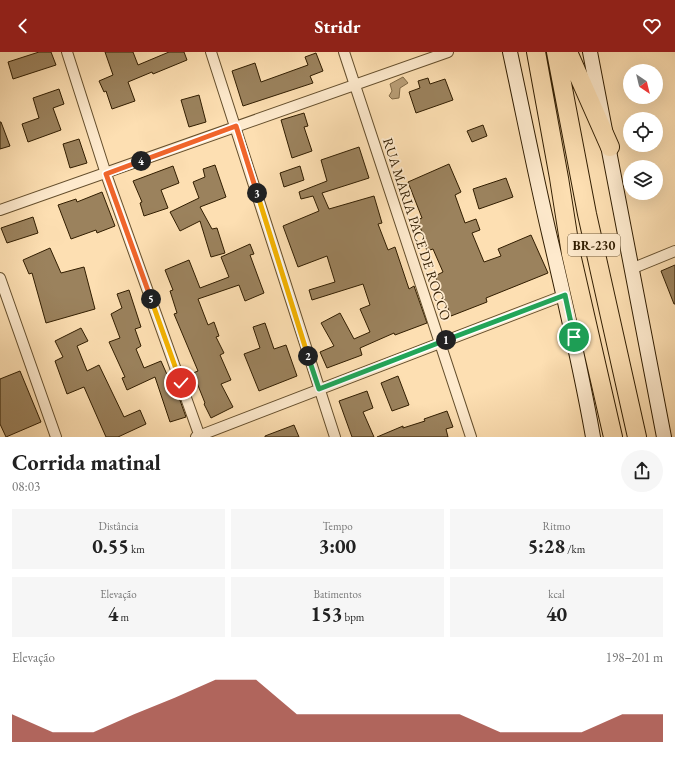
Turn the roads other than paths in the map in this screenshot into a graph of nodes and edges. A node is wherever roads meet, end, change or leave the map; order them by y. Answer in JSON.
{"nodes":[{"id":1,"x":67,"y":52,"type":"edge"},
{"id":2,"x":211,"y":52,"type":"edge"},
{"id":3,"x":344,"y":52,"type":"edge"},
{"id":4,"x":448,"y":52,"type":"edge"},
{"id":5,"x":510,"y":52,"type":"edge"},
{"id":6,"x":536,"y":52,"type":"edge"},
{"id":7,"x":556,"y":52,"type":"edge"},
{"id":8,"x":568,"y":52,"type":"edge"},
{"id":9,"x":590,"y":52,"type":"edge"},
{"id":10,"x":354,"y":84,"type":"junction"},
{"id":11,"x":236,"y":126,"type":"junction"},
{"id":12,"x":610,"y":147,"type":"junction"},
{"id":13,"x":106,"y":174,"type":"junction"},
{"id":14,"x":0,"y":210,"type":"edge"},
{"id":15,"x":675,"y":251,"type":"edge"},
{"id":16,"x":631,"y":269,"type":"junction"},
{"id":17,"x":0,"y":278,"type":"edge"},
{"id":18,"x":565,"y":295,"type":"junction"},
{"id":19,"x":440,"y":343,"type":"junction"},
{"id":20,"x":319,"y":389,"type":"junction"},
{"id":21,"x":199,"y":436,"type":"edge"},
{"id":22,"x":56,"y":437,"type":"edge"},
{"id":23,"x":335,"y":437,"type":"edge"},
{"id":24,"x":471,"y":437,"type":"edge"},
{"id":25,"x":593,"y":437,"type":"edge"},
{"id":26,"x":613,"y":437,"type":"edge"},
{"id":27,"x":636,"y":437,"type":"edge"},
{"id":28,"x":664,"y":437,"type":"edge"}],
"edges":[{"from":1,"to":13,"type":"street"},
{"from":2,"to":11,"type":"street"},
{"from":3,"to":10,"type":"street","name":"RUA MARIA PACE DE ROCCO"},
{"from":4,"to":10,"type":"street"},
{"from":5,"to":18,"type":"street"},
{"from":6,"to":26,"type":"highway","number":"BR-230"},
{"from":7,"to":27,"type":"highway","number":"BR-230"},
{"from":8,"to":12,"type":"highway"},
{"from":9,"to":12,"type":"street"},
{"from":10,"to":11,"type":"street"},
{"from":10,"to":19,"type":"street","name":"RUA MARIA PACE DE ROCCO"},
{"from":11,"to":13,"type":"street"},
{"from":11,"to":20,"type":"street"},
{"from":12,"to":16,"type":"street"},
{"from":13,"to":14,"type":"street"},
{"from":13,"to":21,"type":"street"},
{"from":15,"to":16,"type":"street"},
{"from":16,"to":28,"type":"street"},
{"from":17,"to":22,"type":"street"},
{"from":18,"to":19,"type":"street"},
{"from":18,"to":25,"type":"street"},
{"from":19,"to":20,"type":"street"},
{"from":19,"to":24,"type":"street","name":"RUA MARIA PACE DE ROCCO"},
{"from":20,"to":21,"type":"street"},
{"from":20,"to":23,"type":"street"}]}
